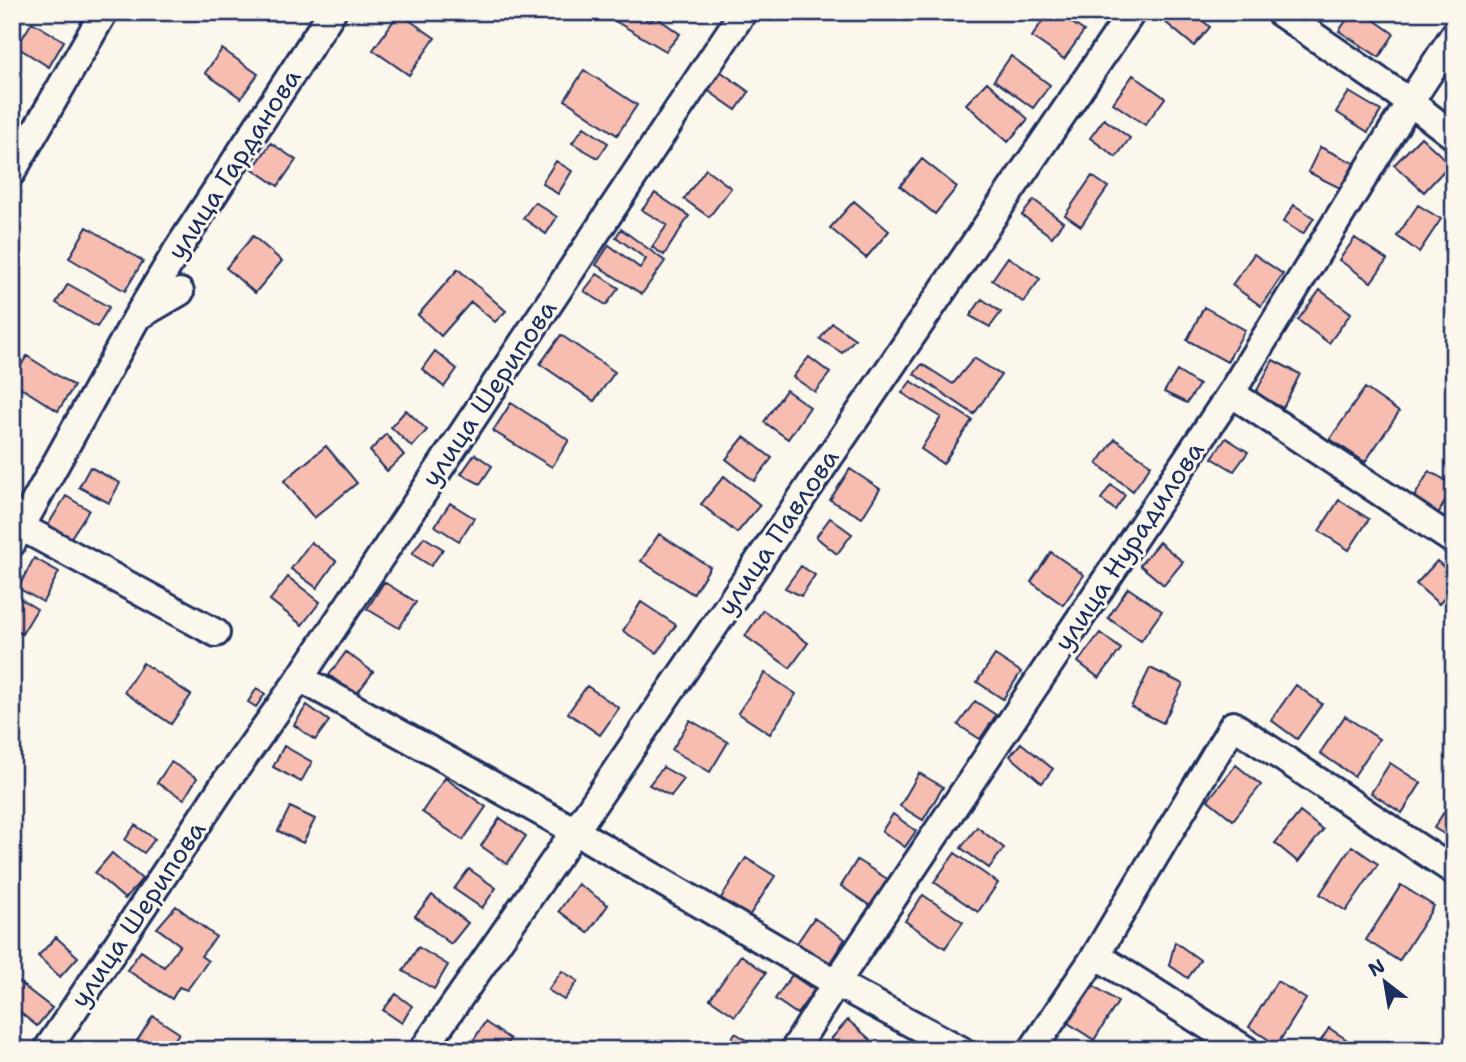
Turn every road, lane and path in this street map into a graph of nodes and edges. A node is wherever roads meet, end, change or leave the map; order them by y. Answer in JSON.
{"nodes":[{"id":1,"x":104,"y":12,"type":"edge"},
{"id":2,"x":332,"y":12,"type":"edge"},
{"id":3,"x":743,"y":12,"type":"edge"},
{"id":4,"x":1132,"y":12,"type":"edge"},
{"id":5,"x":1279,"y":12,"type":"edge"},
{"id":6,"x":1454,"y":35,"type":"edge"},
{"id":7,"x":1410,"y":102,"type":"junction"},
{"id":8,"x":1454,"y":136,"type":"edge"},
{"id":9,"x":12,"y":172,"type":"edge"},
{"id":10,"x":180,"y":292,"type":"dead end"},
{"id":11,"x":137,"y":317,"type":"junction"},
{"id":12,"x":1231,"y":393,"type":"junction"},
{"id":13,"x":15,"y":530,"type":"edge"},
{"id":14,"x":1454,"y":541,"type":"edge"},
{"id":15,"x":216,"y":633,"type":"dead end"},
{"id":16,"x":300,"y":678,"type":"junction"},
{"id":17,"x":575,"y":831,"type":"junction"},
{"id":18,"x":1454,"y":871,"type":"edge"},
{"id":19,"x":1096,"y":955,"type":"junction"},
{"id":20,"x":836,"y":983,"type":"junction"},
{"id":21,"x":47,"y":1050,"type":"edge"},
{"id":22,"x":423,"y":1050,"type":"edge"},
{"id":23,"x":794,"y":1050,"type":"edge"},
{"id":24,"x":961,"y":1050,"type":"edge"},
{"id":25,"x":1032,"y":1050,"type":"edge"},
{"id":26,"x":1246,"y":1050,"type":"edge"}],
"edges":[{"from":1,"to":9,"type":"street"},
{"from":2,"to":11,"type":"street","name":"улица Гарданова"},
{"from":3,"to":16,"type":"street","name":"улица Шерипова"},
{"from":4,"to":17,"type":"street","name":"улица Павлова"},
{"from":5,"to":7,"type":"street"},
{"from":6,"to":7,"type":"street","name":"улица Нурадилова"},
{"from":7,"to":8,"type":"street"},
{"from":7,"to":12,"type":"street","name":"улица Нурадилова"},
{"from":10,"to":11,"type":"street","name":"улица Гарданова"},
{"from":11,"to":13,"type":"street","name":"улица Гарданова"},
{"from":12,"to":14,"type":"street"},
{"from":12,"to":20,"type":"street","name":"улица Нурадилова"},
{"from":13,"to":15,"type":"street"},
{"from":16,"to":17,"type":"street"},
{"from":16,"to":21,"type":"street","name":"улица Шерипова"},
{"from":17,"to":20,"type":"street"},
{"from":17,"to":22,"type":"street","name":"улица Павлова"},
{"from":18,"to":19,"type":"street"},
{"from":19,"to":25,"type":"street"},
{"from":19,"to":26,"type":"street"},
{"from":20,"to":23,"type":"street","name":"улица Нурадилова"},
{"from":20,"to":24,"type":"street"}]}
